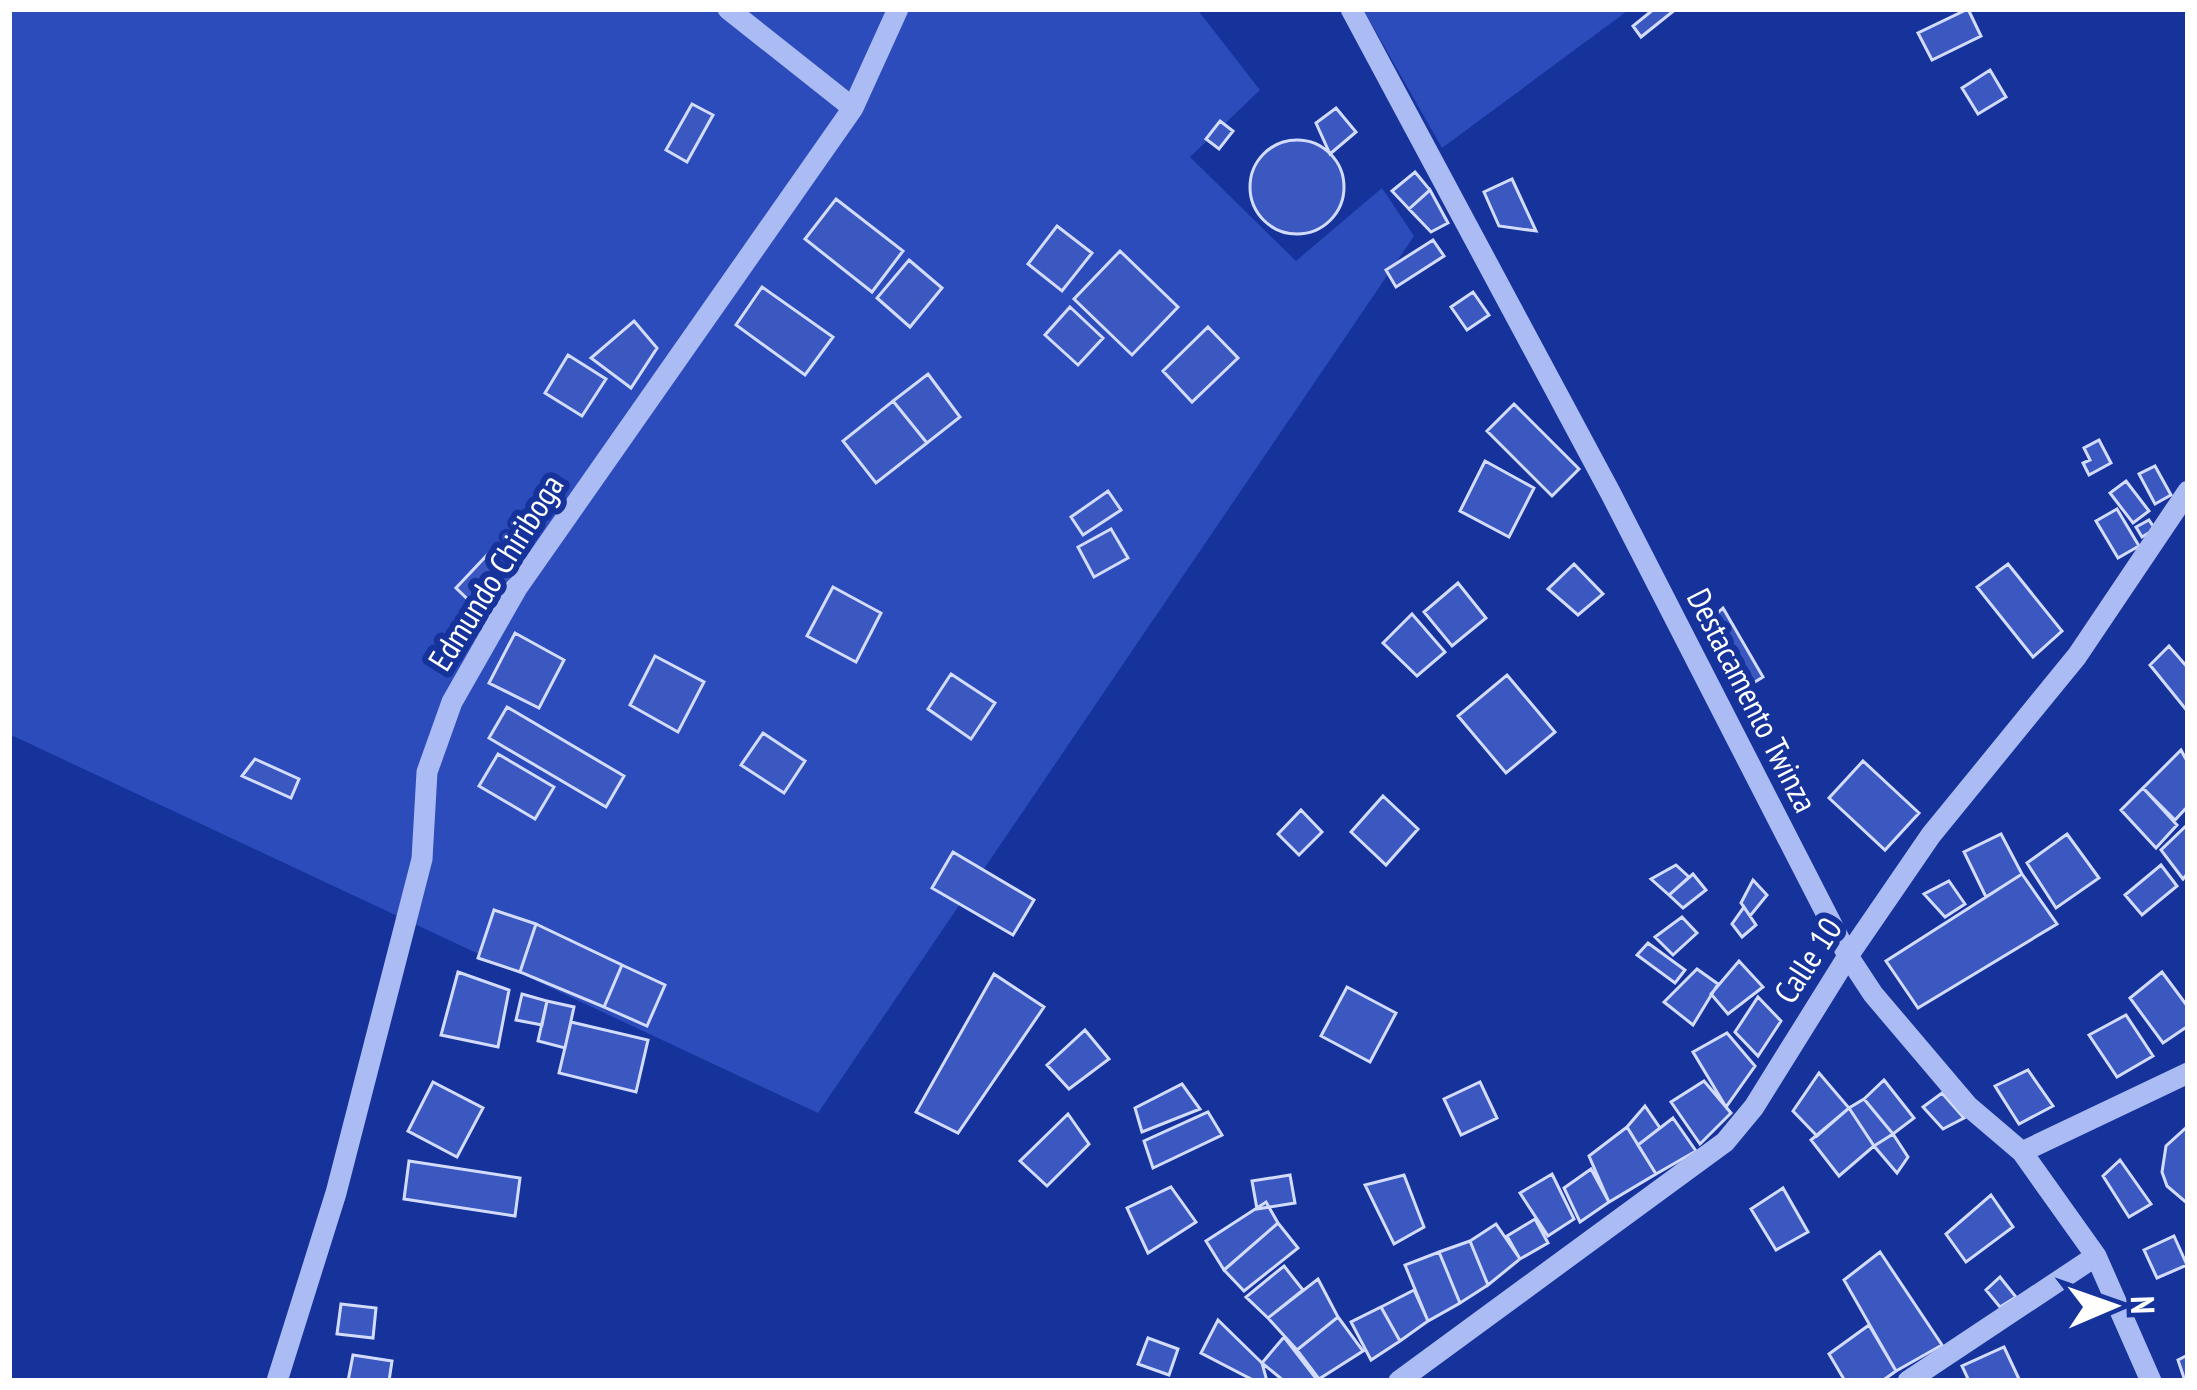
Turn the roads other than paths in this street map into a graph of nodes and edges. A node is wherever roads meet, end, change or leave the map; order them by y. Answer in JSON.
{"nodes":[{"id":1,"x":728,"y":9,"type":"edge"},
{"id":2,"x":898,"y":9,"type":"edge"},
{"id":3,"x":1351,"y":9,"type":"edge"},
{"id":4,"x":853,"y":108,"type":"junction"},
{"id":5,"x":2188,"y":491,"type":"edge"},
{"id":6,"x":1847,"y":956,"type":"junction"},
{"id":7,"x":2188,"y":1073,"type":"edge"},
{"id":8,"x":2022,"y":1152,"type":"junction"},
{"id":9,"x":2096,"y":1256,"type":"junction"},
{"id":10,"x":277,"y":1381,"type":"edge"},
{"id":11,"x":1399,"y":1381,"type":"edge"},
{"id":12,"x":1908,"y":1381,"type":"edge"},
{"id":13,"x":2151,"y":1381,"type":"edge"}],
"edges":[{"from":1,"to":4,"type":"street"},
{"from":2,"to":4,"type":"street","name":"Edmundo Chiriboga"},
{"from":3,"to":6,"type":"street","name":"Destacamento Twinza"},
{"from":4,"to":10,"type":"street","name":"Edmundo Chiriboga"},
{"from":5,"to":6,"type":"street","name":"Calle 10"},
{"from":6,"to":8,"type":"street","name":"Destacamento Twinza"},
{"from":6,"to":11,"type":"street","name":"Calle 10"},
{"from":7,"to":8,"type":"street"},
{"from":8,"to":9,"type":"street","name":"Destacamento Twinza"},
{"from":9,"to":12,"type":"street"},
{"from":9,"to":13,"type":"street","name":"Destacamento Twinza"}]}
